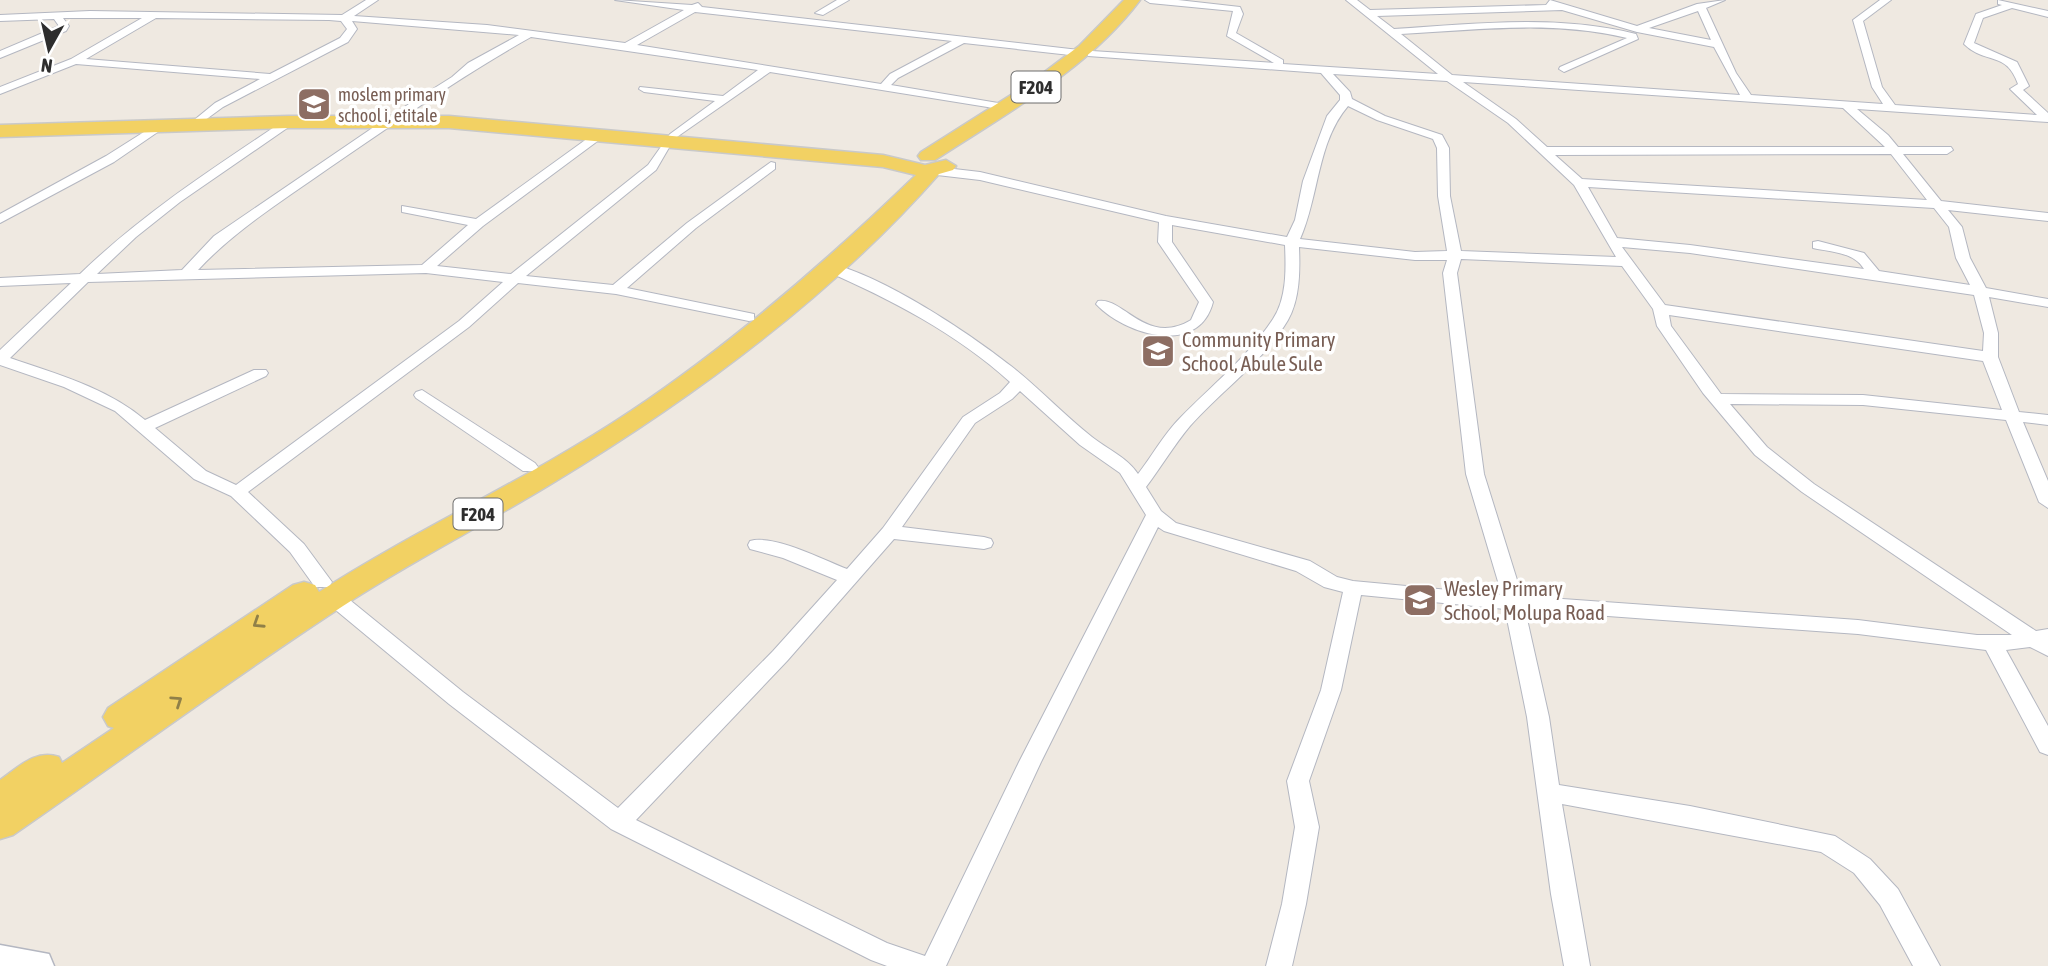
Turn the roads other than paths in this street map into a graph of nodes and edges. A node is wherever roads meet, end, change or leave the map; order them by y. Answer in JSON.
{"nodes":[{"id":1,"x":373,"y":0,"type":"edge"},
{"id":2,"x":620,"y":0,"type":"edge"},
{"id":3,"x":707,"y":0,"type":"edge"},
{"id":4,"x":844,"y":0,"type":"edge"},
{"id":5,"x":1132,"y":0,"type":"edge"},
{"id":6,"x":1145,"y":0,"type":"edge"},
{"id":7,"x":1150,"y":0,"type":"edge"},
{"id":8,"x":1351,"y":0,"type":"edge"},
{"id":9,"x":1541,"y":0,"type":"edge"},
{"id":10,"x":1720,"y":0,"type":"edge"},
{"id":11,"x":1886,"y":0,"type":"edge"},
{"id":12,"x":1994,"y":0,"type":"edge"},
{"id":13,"x":1503,"y":4,"type":"edge"},
{"id":14,"x":2011,"y":5,"type":"junction"},
{"id":15,"x":1700,"y":6,"type":"junction"},
{"id":16,"x":696,"y":7,"type":"junction"},
{"id":17,"x":1561,"y":7,"type":"junction"},
{"id":18,"x":820,"y":13,"type":"dead end"},
{"id":19,"x":1368,"y":13,"type":"junction"},
{"id":20,"x":90,"y":14,"type":"junction"},
{"id":21,"x":2048,"y":14,"type":"edge"},
{"id":22,"x":57,"y":16,"type":"junction"},
{"id":23,"x":152,"y":16,"type":"junction"},
{"id":24,"x":0,"y":18,"type":"edge"},
{"id":25,"x":344,"y":18,"type":"junction"},
{"id":26,"x":1535,"y":23,"type":"junction"},
{"id":27,"x":64,"y":26,"type":"junction"},
{"id":28,"x":1636,"y":29,"type":"junction"},
{"id":29,"x":1392,"y":32,"type":"junction"},
{"id":30,"x":530,"y":33,"type":"junction"},
{"id":31,"x":1567,"y":36,"type":"dead end"},
{"id":32,"x":962,"y":40,"type":"junction"},
{"id":33,"x":1716,"y":44,"type":"junction"},
{"id":34,"x":627,"y":46,"type":"junction"},
{"id":35,"x":1085,"y":53,"type":"junction"},
{"id":36,"x":0,"y":55,"type":"edge"},
{"id":37,"x":75,"y":61,"type":"junction"},
{"id":38,"x":1285,"y":67,"type":"junction"},
{"id":39,"x":768,"y":69,"type":"junction"},
{"id":40,"x":1564,"y":69,"type":"dead end"},
{"id":41,"x":1324,"y":70,"type":"junction"},
{"id":42,"x":270,"y":77,"type":"junction"},
{"id":43,"x":1449,"y":78,"type":"junction"},
{"id":44,"x":885,"y":85,"type":"junction"},
{"id":45,"x":644,"y":89,"type":"dead end"},
{"id":46,"x":0,"y":92,"type":"edge"},
{"id":47,"x":722,"y":99,"type":"junction"},
{"id":48,"x":1748,"y":99,"type":"junction"},
{"id":49,"x":1346,"y":101,"type":"junction"},
{"id":50,"x":1847,"y":106,"type":"junction"},
{"id":51,"x":1006,"y":107,"type":"junction"},
{"id":52,"x":1892,"y":109,"type":"junction"},
{"id":53,"x":2048,"y":119,"type":"edge"},
{"id":54,"x":391,"y":120,"type":"junction"},
{"id":55,"x":289,"y":122,"type":"junction"},
{"id":56,"x":197,"y":123,"type":"junction"},
{"id":57,"x":159,"y":127,"type":"junction"},
{"id":58,"x":0,"y":130,"type":"edge"},
{"id":59,"x":599,"y":135,"type":"junction"},
{"id":60,"x":672,"y":138,"type":"junction"},
{"id":61,"x":1893,"y":150,"type":"junction"},
{"id":62,"x":1947,"y":150,"type":"dead end"},
{"id":63,"x":1545,"y":151,"type":"junction"},
{"id":64,"x":929,"y":165,"type":"junction"},
{"id":65,"x":771,"y":166,"type":"dead end"},
{"id":66,"x":1579,"y":183,"type":"junction"},
{"id":67,"x":1940,"y":205,"type":"junction"},
{"id":68,"x":407,"y":209,"type":"dead end"},
{"id":69,"x":2048,"y":217,"type":"edge"},
{"id":70,"x":0,"y":219,"type":"edge"},
{"id":71,"x":1166,"y":220,"type":"junction"},
{"id":72,"x":478,"y":223,"type":"junction"},
{"id":73,"x":1292,"y":242,"type":"junction"},
{"id":74,"x":1612,"y":242,"type":"junction"},
{"id":75,"x":1818,"y":245,"type":"dead end"},
{"id":76,"x":1455,"y":257,"type":"junction"},
{"id":77,"x":1627,"y":262,"type":"junction"},
{"id":78,"x":829,"y":267,"type":"junction"},
{"id":79,"x":426,"y":269,"type":"junction"},
{"id":80,"x":186,"y":274,"type":"junction"},
{"id":81,"x":1873,"y":274,"type":"junction"},
{"id":82,"x":86,"y":277,"type":"junction"},
{"id":83,"x":517,"y":278,"type":"junction"},
{"id":84,"x":0,"y":282,"type":"edge"},
{"id":85,"x":616,"y":290,"type":"junction"},
{"id":86,"x":1980,"y":291,"type":"junction"},
{"id":87,"x":2048,"y":303,"type":"edge"},
{"id":88,"x":1102,"y":304,"type":"dead end"},
{"id":89,"x":1660,"y":309,"type":"junction"},
{"id":90,"x":749,"y":317,"type":"junction"},
{"id":91,"x":1990,"y":357,"type":"junction"},
{"id":92,"x":260,"y":373,"type":"dead end"},
{"id":93,"x":1020,"y":381,"type":"junction"},
{"id":94,"x":422,"y":395,"type":"dead end"},
{"id":95,"x":1716,"y":399,"type":"junction"},
{"id":96,"x":2011,"y":416,"type":"junction"},
{"id":97,"x":2048,"y":420,"type":"edge"},
{"id":98,"x":144,"y":427,"type":"junction"},
{"id":99,"x":530,"y":467,"type":"junction"},
{"id":100,"x":1139,"y":485,"type":"junction"},
{"id":101,"x":237,"y":492,"type":"junction"},
{"id":102,"x":2048,"y":502,"type":"edge"},
{"id":103,"x":1155,"y":514,"type":"junction"},
{"id":104,"x":889,"y":532,"type":"junction"},
{"id":105,"x":984,"y":543,"type":"dead end"},
{"id":106,"x":757,"y":545,"type":"dead end"},
{"id":107,"x":850,"y":578,"type":"junction"},
{"id":108,"x":1353,"y":588,"type":"junction"},
{"id":109,"x":327,"y":589,"type":"junction"},
{"id":110,"x":1514,"y":603,"type":"junction"},
{"id":111,"x":2043,"y":642,"type":"edge"},
{"id":112,"x":1993,"y":644,"type":"junction"},
{"id":113,"x":2048,"y":746,"type":"edge"},
{"id":114,"x":1550,"y":793,"type":"junction"},
{"id":115,"x":0,"y":799,"type":"edge"},
{"id":116,"x":619,"y":822,"type":"junction"},
{"id":117,"x":0,"y":824,"type":"edge"},
{"id":118,"x":0,"y":961,"type":"edge"},
{"id":119,"x":36,"y":966,"type":"edge"},
{"id":120,"x":920,"y":966,"type":"edge"},
{"id":121,"x":933,"y":966,"type":"edge"},
{"id":122,"x":1279,"y":966,"type":"edge"},
{"id":123,"x":1577,"y":966,"type":"edge"},
{"id":124,"x":1927,"y":966,"type":"edge"}],
"edges":[{"from":1,"to":25,"type":"street"},
{"from":2,"to":16,"type":"street"},
{"from":3,"to":16,"type":"street"},
{"from":4,"to":18,"type":"street"},
{"from":5,"to":35,"type":"main road","number":"F204"},
{"from":6,"to":35,"type":"main road","number":"F204"},
{"from":7,"to":38,"type":"street"},
{"from":8,"to":19,"type":"street"},
{"from":9,"to":17,"type":"street"},
{"from":10,"to":15,"type":"street"},
{"from":11,"to":52,"type":"street"},
{"from":12,"to":14,"type":"street"},
{"from":13,"to":17,"type":"street"},
{"from":13,"to":19,"type":"street"},
{"from":14,"to":21,"type":"street"},
{"from":14,"to":53,"type":"street"},
{"from":15,"to":28,"type":"street"},
{"from":15,"to":33,"type":"street"},
{"from":16,"to":32,"type":"street"},
{"from":16,"to":34,"type":"street"},
{"from":17,"to":28,"type":"street"},
{"from":19,"to":29,"type":"street"},
{"from":20,"to":22,"type":"street"},
{"from":20,"to":23,"type":"street"},
{"from":20,"to":27,"type":"street"},
{"from":22,"to":24,"type":"street"},
{"from":22,"to":27,"type":"street"},
{"from":23,"to":25,"type":"street"},
{"from":23,"to":37,"type":"street"},
{"from":25,"to":30,"type":"street"},
{"from":25,"to":42,"type":"street"},
{"from":26,"to":29,"type":"street"},
{"from":26,"to":31,"type":"street"},
{"from":26,"to":40,"type":"street"},
{"from":27,"to":36,"type":"street"},
{"from":28,"to":33,"type":"street"},
{"from":29,"to":43,"type":"street"},
{"from":30,"to":34,"type":"street"},
{"from":30,"to":54,"type":"street"},
{"from":32,"to":35,"type":"street"},
{"from":32,"to":44,"type":"street"},
{"from":33,"to":48,"type":"street"},
{"from":34,"to":39,"type":"street"},
{"from":35,"to":38,"type":"street"},
{"from":35,"to":51,"type":"main road","number":"F204"},
{"from":35,"to":64,"type":"main road","number":"F204"},
{"from":37,"to":42,"type":"street"},
{"from":37,"to":46,"type":"street"},
{"from":38,"to":41,"type":"street"},
{"from":39,"to":44,"type":"street"},
{"from":39,"to":47,"type":"street"},
{"from":41,"to":43,"type":"street"},
{"from":41,"to":49,"type":"street"},
{"from":42,"to":56,"type":"street"},
{"from":43,"to":48,"type":"street"},
{"from":43,"to":63,"type":"street"},
{"from":44,"to":51,"type":"street"},
{"from":45,"to":47,"type":"street"},
{"from":47,"to":60,"type":"street"},
{"from":48,"to":50,"type":"street"},
{"from":49,"to":73,"type":"street"},
{"from":49,"to":76,"type":"street"},
{"from":50,"to":52,"type":"street"},
{"from":50,"to":61,"type":"street"},
{"from":51,"to":64,"type":"main road","number":"F204"},
{"from":52,"to":53,"type":"street"},
{"from":54,"to":55,"type":"main road"},
{"from":54,"to":56,"type":"main road"},
{"from":54,"to":59,"type":"main road"},
{"from":54,"to":60,"type":"main road"},
{"from":54,"to":80,"type":"street"},
{"from":55,"to":57,"type":"main road"},
{"from":55,"to":82,"type":"street"},
{"from":56,"to":58,"type":"main road"},
{"from":57,"to":58,"type":"main road"},
{"from":57,"to":70,"type":"street"},
{"from":59,"to":60,"type":"main road"},
{"from":59,"to":72,"type":"street"},
{"from":60,"to":64,"type":"main road"},
{"from":60,"to":83,"type":"street"},
{"from":61,"to":62,"type":"street"},
{"from":61,"to":63,"type":"street"},
{"from":61,"to":67,"type":"street"},
{"from":63,"to":66,"type":"street"},
{"from":64,"to":71,"type":"street"},
{"from":64,"to":78,"type":"main road","number":"F204"},
{"from":64,"to":90,"type":"main road","number":"F204"},
{"from":65,"to":85,"type":"street"},
{"from":66,"to":67,"type":"street"},
{"from":66,"to":74,"type":"street"},
{"from":67,"to":69,"type":"street"},
{"from":67,"to":86,"type":"street"},
{"from":68,"to":72,"type":"street"},
{"from":71,"to":73,"type":"street"},
{"from":71,"to":88,"type":"street"},
{"from":72,"to":79,"type":"street"},
{"from":73,"to":76,"type":"street"},
{"from":73,"to":100,"type":"street"},
{"from":74,"to":77,"type":"street"},
{"from":74,"to":81,"type":"street"},
{"from":75,"to":81,"type":"street"},
{"from":76,"to":77,"type":"street"},
{"from":76,"to":110,"type":"street"},
{"from":77,"to":89,"type":"street"},
{"from":78,"to":93,"type":"street"},
{"from":78,"to":109,"type":"main road","number":"F204"},
{"from":79,"to":80,"type":"street"},
{"from":79,"to":83,"type":"street"},
{"from":80,"to":82,"type":"street"},
{"from":81,"to":86,"type":"street"},
{"from":82,"to":84,"type":"street"},
{"from":82,"to":98,"type":"street"},
{"from":83,"to":85,"type":"street"},
{"from":83,"to":101,"type":"street"},
{"from":85,"to":90,"type":"street"},
{"from":86,"to":87,"type":"street"},
{"from":86,"to":91,"type":"street"},
{"from":89,"to":91,"type":"street"},
{"from":89,"to":95,"type":"street"},
{"from":90,"to":99,"type":"main road","number":"F204"},
{"from":91,"to":96,"type":"street"},
{"from":92,"to":98,"type":"street"},
{"from":93,"to":100,"type":"street"},
{"from":93,"to":104,"type":"street"},
{"from":94,"to":99,"type":"street"},
{"from":95,"to":96,"type":"street"},
{"from":95,"to":111,"type":"street"},
{"from":96,"to":97,"type":"street"},
{"from":96,"to":102,"type":"street"},
{"from":98,"to":101,"type":"street"},
{"from":99,"to":109,"type":"main road","number":"F204"},
{"from":100,"to":103,"type":"street"},
{"from":101,"to":109,"type":"street"},
{"from":103,"to":108,"type":"street"},
{"from":103,"to":121,"type":"street"},
{"from":104,"to":105,"type":"street"},
{"from":104,"to":107,"type":"street"},
{"from":106,"to":107,"type":"street"},
{"from":107,"to":116,"type":"street"},
{"from":108,"to":110,"type":"street"},
{"from":108,"to":122,"type":"street"},
{"from":109,"to":115,"type":"main road","number":"F204","one_way":true},
{"from":109,"to":116,"type":"street"},
{"from":117,"to":109,"type":"main road","number":"F204","one_way":true},
{"from":110,"to":112,"type":"street"},
{"from":110,"to":114,"type":"street"},
{"from":111,"to":112,"type":"street"},
{"from":112,"to":113,"type":"street"},
{"from":114,"to":123,"type":"street"},
{"from":114,"to":124,"type":"street"},
{"from":116,"to":120,"type":"street"},
{"from":118,"to":119,"type":"street"}]}
